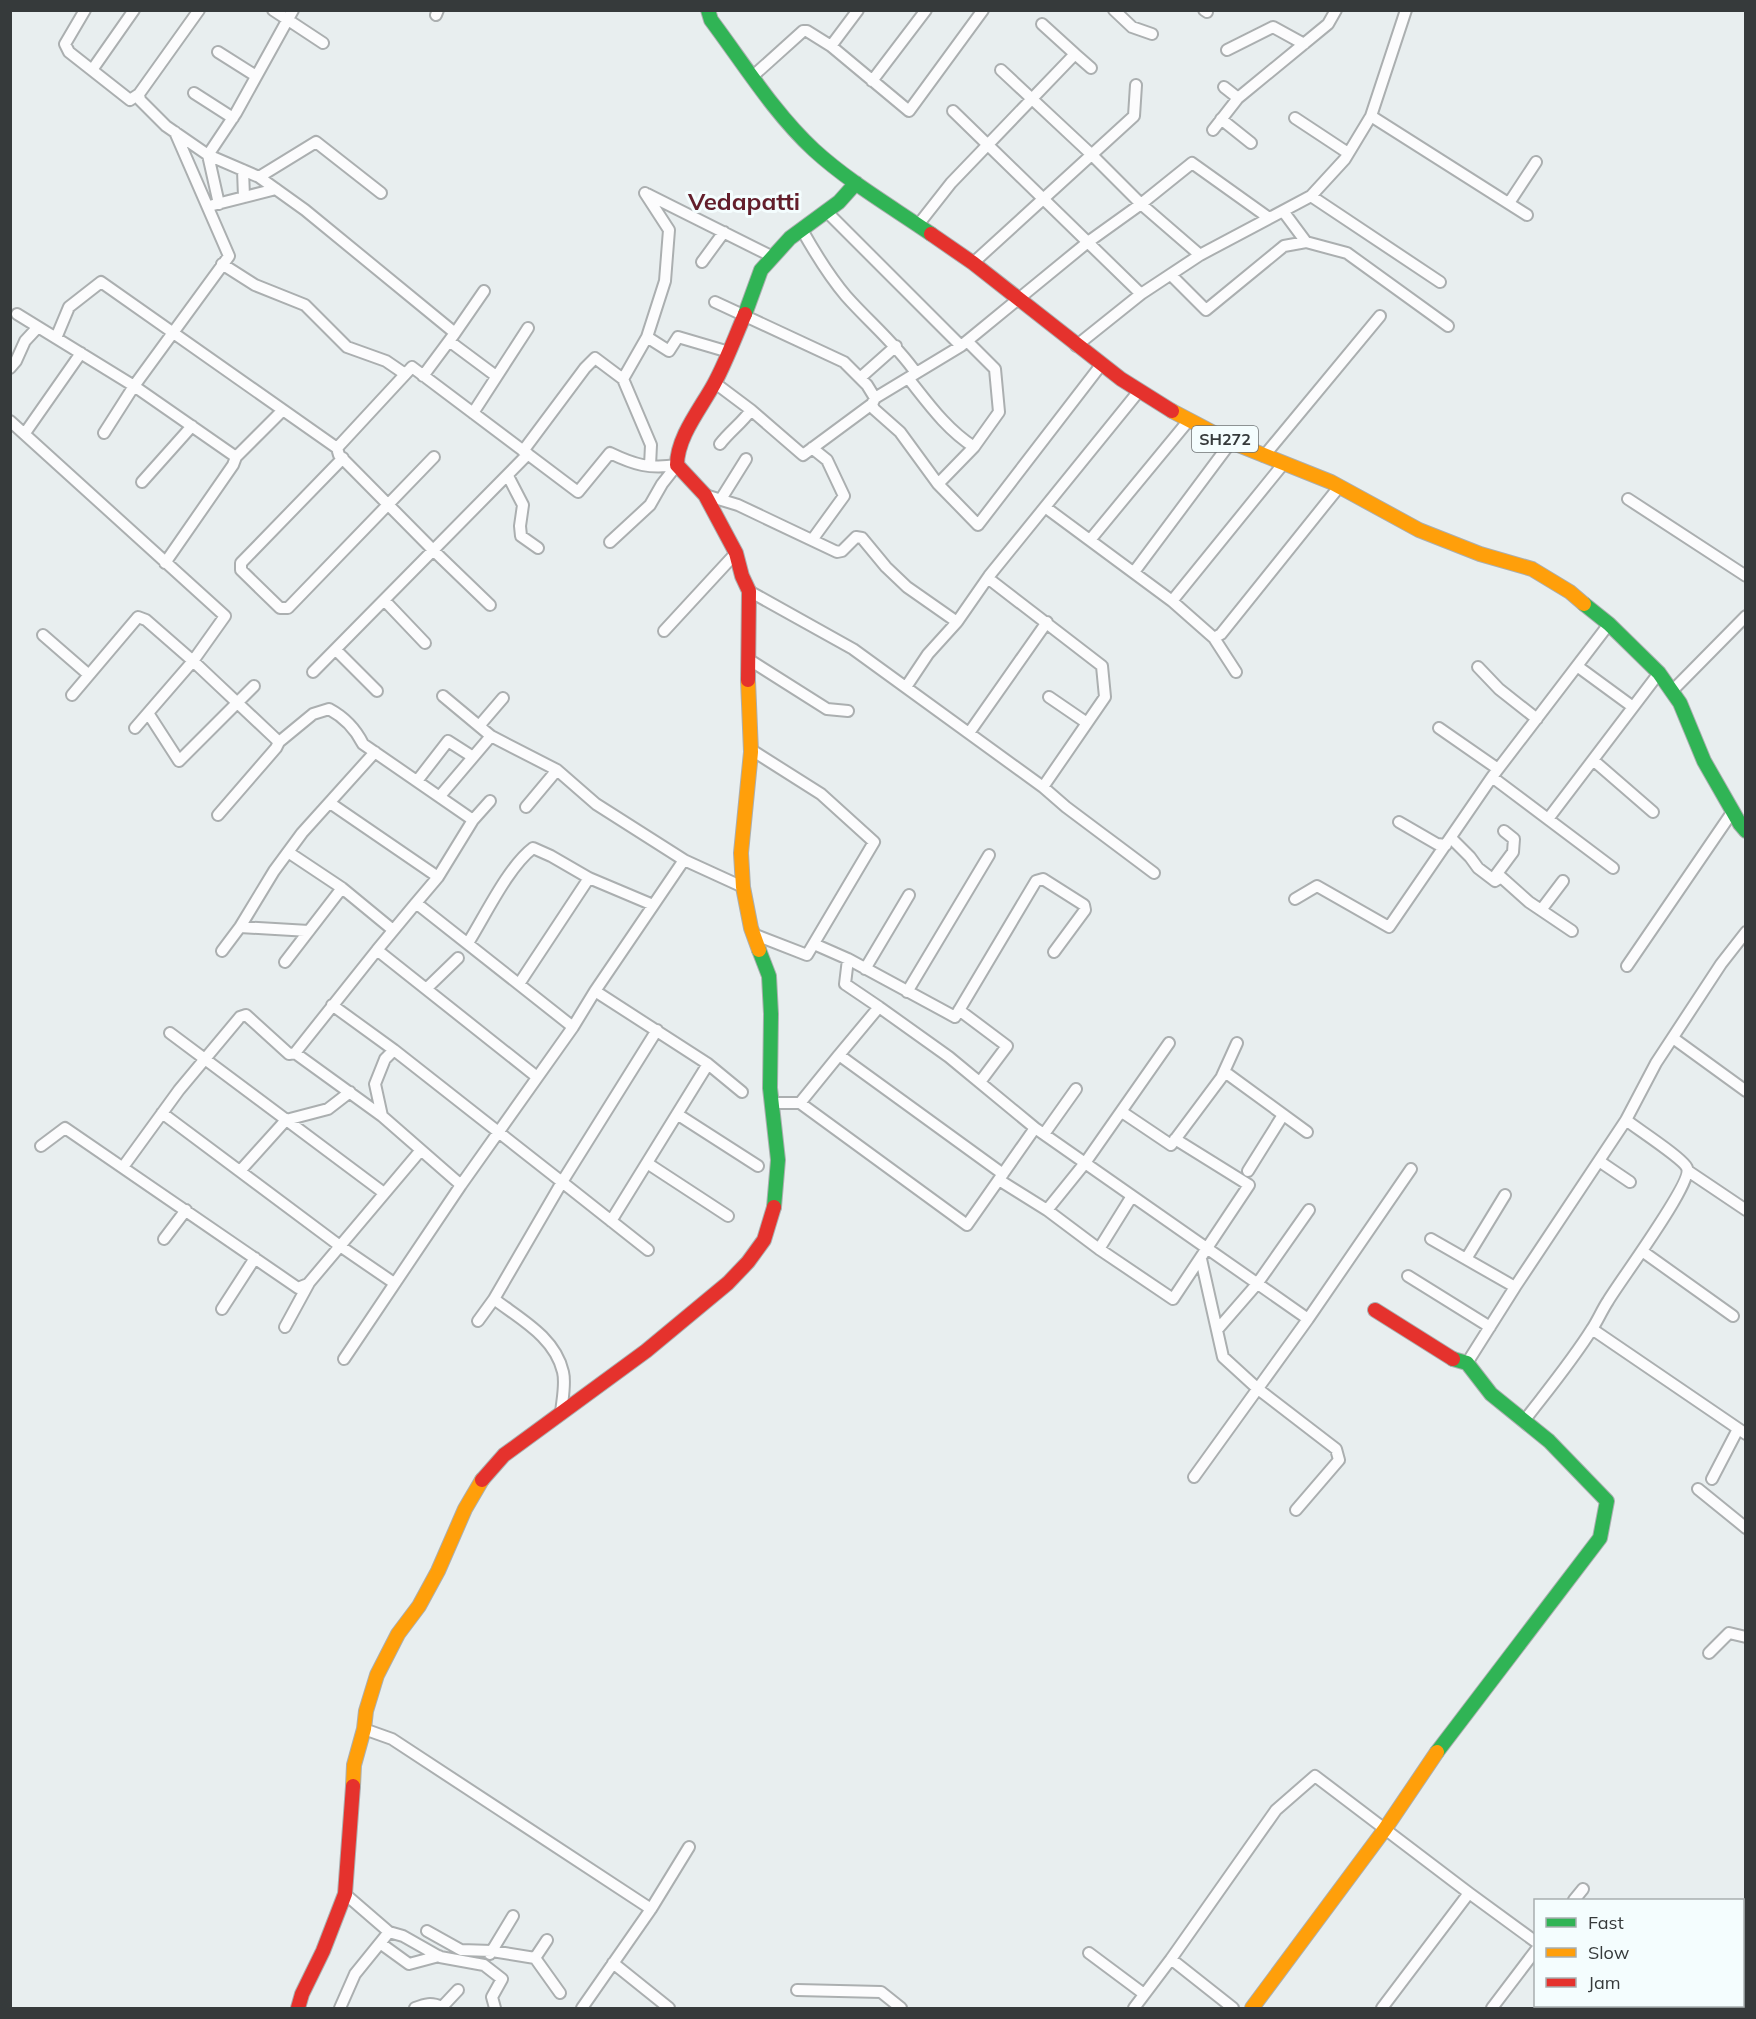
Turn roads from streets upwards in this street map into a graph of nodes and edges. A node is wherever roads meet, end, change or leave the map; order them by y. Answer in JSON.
{"nodes":[{"id":1,"x":134,"y":10,"type":"edge"},
{"id":2,"x":200,"y":10,"type":"edge"},
{"id":3,"x":273,"y":10,"type":"edge"},
{"id":4,"x":708,"y":10,"type":"edge"},
{"id":5,"x":858,"y":10,"type":"edge"},
{"id":6,"x":926,"y":10,"type":"edge"},
{"id":7,"x":982,"y":10,"type":"edge"},
{"id":8,"x":1114,"y":10,"type":"edge"},
{"id":9,"x":1336,"y":10,"type":"edge"},
{"id":10,"x":1406,"y":10,"type":"edge"},
{"id":11,"x":81,"y":12,"type":"edge"},
{"id":12,"x":291,"y":15,"type":"edge"},
{"id":13,"x":1042,"y":24,"type":"dead end"},
{"id":14,"x":1152,"y":34,"type":"dead end"},
{"id":15,"x":324,"y":43,"type":"dead end"},
{"id":16,"x":1304,"y":44,"type":"junction"},
{"id":17,"x":831,"y":46,"type":"junction"},
{"id":18,"x":1227,"y":50,"type":"dead end"},
{"id":19,"x":218,"y":52,"type":"dead end"},
{"id":20,"x":1076,"y":54,"type":"junction"},
{"id":21,"x":1091,"y":68,"type":"dead end"},
{"id":22,"x":92,"y":70,"type":"junction"},
{"id":23,"x":1000,"y":70,"type":"dead end"},
{"id":24,"x":256,"y":76,"type":"junction"},
{"id":25,"x":753,"y":76,"type":"junction"},
{"id":26,"x":872,"y":81,"type":"junction"},
{"id":27,"x":1136,"y":85,"type":"dead end"},
{"id":28,"x":1224,"y":87,"type":"dead end"},
{"id":29,"x":194,"y":93,"type":"dead end"},
{"id":30,"x":139,"y":94,"type":"junction"},
{"id":31,"x":1238,"y":98,"type":"junction"},
{"id":32,"x":1031,"y":99,"type":"junction"},
{"id":33,"x":953,"y":111,"type":"dead end"},
{"id":34,"x":1371,"y":116,"type":"junction"},
{"id":35,"x":233,"y":118,"type":"junction"},
{"id":36,"x":1295,"y":118,"type":"dead end"},
{"id":37,"x":1221,"y":119,"type":"junction"},
{"id":38,"x":1213,"y":130,"type":"dead end"},
{"id":39,"x":175,"y":132,"type":"junction"},
{"id":40,"x":1251,"y":142,"type":"dead end"},
{"id":41,"x":988,"y":147,"type":"junction"},
{"id":42,"x":1348,"y":153,"type":"junction"},
{"id":43,"x":208,"y":155,"type":"junction"},
{"id":44,"x":1092,"y":155,"type":"junction"},
{"id":45,"x":1536,"y":162,"type":"dead end"},
{"id":46,"x":243,"y":170,"type":"junction"},
{"id":47,"x":259,"y":177,"type":"junction"},
{"id":48,"x":856,"y":183,"type":"junction"},
{"id":49,"x":276,"y":189,"type":"junction"},
{"id":50,"x":381,"y":193,"type":"dead end"},
{"id":51,"x":1311,"y":196,"type":"junction"},
{"id":52,"x":244,"y":197,"type":"junction"},
{"id":53,"x":1042,"y":199,"type":"junction"},
{"id":54,"x":1509,"y":203,"type":"junction"},
{"id":55,"x":219,"y":204,"type":"junction"},
{"id":56,"x":1141,"y":204,"type":"junction"},
{"id":57,"x":207,"y":207,"type":"junction"},
{"id":58,"x":826,"y":211,"type":"junction"},
{"id":59,"x":1283,"y":211,"type":"junction"},
{"id":60,"x":1527,"y":215,"type":"dead end"},
{"id":61,"x":1269,"y":218,"type":"junction"},
{"id":62,"x":918,"y":225,"type":"junction"},
{"id":63,"x":802,"y":230,"type":"junction"},
{"id":64,"x":724,"y":232,"type":"junction"},
{"id":65,"x":1088,"y":242,"type":"junction"},
{"id":66,"x":1306,"y":242,"type":"junction"},
{"id":67,"x":1200,"y":255,"type":"junction"},
{"id":68,"x":773,"y":257,"type":"junction"},
{"id":69,"x":702,"y":262,"type":"dead end"},
{"id":70,"x":973,"y":263,"type":"junction"},
{"id":71,"x":222,"y":264,"type":"junction"},
{"id":72,"x":1171,"y":275,"type":"junction"},
{"id":73,"x":1440,"y":282,"type":"dead end"},
{"id":74,"x":484,"y":291,"type":"dead end"},
{"id":75,"x":1141,"y":294,"type":"junction"},
{"id":76,"x":1017,"y":299,"type":"junction"},
{"id":77,"x":715,"y":302,"type":"dead end"},
{"id":78,"x":17,"y":314,"type":"dead end"},
{"id":79,"x":745,"y":314,"type":"junction"},
{"id":80,"x":1380,"y":316,"type":"dead end"},
{"id":81,"x":1448,"y":326,"type":"dead end"},
{"id":82,"x":38,"y":327,"type":"junction"},
{"id":83,"x":528,"y":328,"type":"dead end"},
{"id":84,"x":172,"y":332,"type":"junction"},
{"id":85,"x":452,"y":337,"type":"junction"},
{"id":86,"x":647,"y":337,"type":"junction"},
{"id":87,"x":56,"y":338,"type":"junction"},
{"id":88,"x":964,"y":344,"type":"junction"},
{"id":89,"x":896,"y":346,"type":"junction"},
{"id":90,"x":1076,"y":346,"type":"junction"},
{"id":91,"x":729,"y":352,"type":"junction"},
{"id":92,"x":81,"y":353,"type":"junction"},
{"id":93,"x":1101,"y":365,"type":"junction"},
{"id":94,"x":10,"y":368,"type":"edge"},
{"id":95,"x":405,"y":374,"type":"junction"},
{"id":96,"x":912,"y":375,"type":"junction"},
{"id":97,"x":423,"y":376,"type":"junction"},
{"id":98,"x":496,"y":376,"type":"junction"},
{"id":99,"x":860,"y":378,"type":"junction"},
{"id":100,"x":623,"y":380,"type":"junction"},
{"id":101,"x":715,"y":383,"type":"junction"},
{"id":102,"x":134,"y":386,"type":"junction"},
{"id":103,"x":1139,"y":391,"type":"junction"},
{"id":104,"x":873,"y":401,"type":"junction"},
{"id":105,"x":752,"y":410,"type":"junction"},
{"id":106,"x":282,"y":411,"type":"junction"},
{"id":107,"x":472,"y":413,"type":"junction"},
{"id":108,"x":1189,"y":420,"type":"junction"},
{"id":109,"x":10,"y":421,"type":"edge"},
{"id":110,"x":192,"y":426,"type":"junction"},
{"id":111,"x":25,"y":433,"type":"junction"},
{"id":112,"x":104,"y":433,"type":"dead end"},
{"id":113,"x":1231,"y":442,"type":"junction"},
{"id":114,"x":720,"y":444,"type":"dead end"},
{"id":115,"x":974,"y":447,"type":"junction"},
{"id":116,"x":813,"y":448,"type":"junction"},
{"id":117,"x":340,"y":453,"type":"junction"},
{"id":118,"x":525,"y":453,"type":"junction"},
{"id":119,"x":1264,"y":456,"type":"junction"},
{"id":120,"x":236,"y":457,"type":"junction"},
{"id":121,"x":434,"y":457,"type":"dead end"},
{"id":122,"x":746,"y":459,"type":"dead end"},
{"id":123,"x":1284,"y":463,"type":"junction"},
{"id":124,"x":677,"y":465,"type":"junction"},
{"id":125,"x":650,"y":466,"type":"junction"},
{"id":126,"x":508,"y":476,"type":"junction"},
{"id":127,"x":142,"y":482,"type":"dead end"},
{"id":128,"x":938,"y":484,"type":"junction"},
{"id":129,"x":1339,"y":487,"type":"junction"},
{"id":130,"x":705,"y":495,"type":"junction"},
{"id":131,"x":1629,"y":499,"type":"dead end"},
{"id":132,"x":721,"y":500,"type":"junction"},
{"id":133,"x":388,"y":505,"type":"junction"},
{"id":134,"x":1046,"y":507,"type":"junction"},
{"id":135,"x":812,"y":540,"type":"junction"},
{"id":136,"x":1090,"y":540,"type":"junction"},
{"id":137,"x":610,"y":542,"type":"dead end"},
{"id":138,"x":538,"y":548,"type":"dead end"},
{"id":139,"x":434,"y":552,"type":"junction"},
{"id":140,"x":736,"y":553,"type":"junction"},
{"id":141,"x":165,"y":563,"type":"junction"},
{"id":142,"x":1134,"y":572,"type":"junction"},
{"id":143,"x":1746,"y":576,"type":"edge"},
{"id":144,"x":989,"y":579,"type":"junction"},
{"id":145,"x":749,"y":591,"type":"junction"},
{"id":146,"x":385,"y":601,"type":"junction"},
{"id":147,"x":1172,"y":601,"type":"junction"},
{"id":148,"x":490,"y":605,"type":"dead end"},
{"id":149,"x":1746,"y":616,"type":"edge"},
{"id":150,"x":957,"y":622,"type":"junction"},
{"id":151,"x":1047,"y":622,"type":"junction"},
{"id":152,"x":1609,"y":624,"type":"junction"},
{"id":153,"x":664,"y":631,"type":"dead end"},
{"id":154,"x":43,"y":635,"type":"dead end"},
{"id":155,"x":1214,"y":638,"type":"junction"},
{"id":156,"x":425,"y":643,"type":"dead end"},
{"id":157,"x":336,"y":650,"type":"junction"},
{"id":158,"x":748,"y":659,"type":"junction"},
{"id":159,"x":193,"y":661,"type":"junction"},
{"id":160,"x":1577,"y":666,"type":"junction"},
{"id":161,"x":1478,"y":667,"type":"dead end"},
{"id":162,"x":313,"y":672,"type":"dead end"},
{"id":163,"x":1236,"y":672,"type":"dead end"},
{"id":164,"x":1659,"y":674,"type":"junction"},
{"id":165,"x":89,"y":675,"type":"junction"},
{"id":166,"x":254,"y":686,"type":"dead end"},
{"id":167,"x":906,"y":687,"type":"junction"},
{"id":168,"x":377,"y":691,"type":"dead end"},
{"id":169,"x":1672,"y":691,"type":"junction"},
{"id":170,"x":72,"y":695,"type":"dead end"},
{"id":171,"x":443,"y":696,"type":"dead end"},
{"id":172,"x":1049,"y":697,"type":"dead end"},
{"id":173,"x":503,"y":698,"type":"dead end"},
{"id":174,"x":239,"y":703,"type":"junction"},
{"id":175,"x":1633,"y":707,"type":"junction"},
{"id":176,"x":848,"y":711,"type":"dead end"},
{"id":177,"x":148,"y":713,"type":"junction"},
{"id":178,"x":1537,"y":718,"type":"junction"},
{"id":179,"x":1087,"y":723,"type":"junction"},
{"id":180,"x":479,"y":726,"type":"junction"},
{"id":181,"x":135,"y":728,"type":"dead end"},
{"id":182,"x":1439,"y":728,"type":"dead end"},
{"id":183,"x":969,"y":733,"type":"junction"},
{"id":184,"x":491,"y":736,"type":"junction"},
{"id":185,"x":279,"y":742,"type":"junction"},
{"id":186,"x":750,"y":749,"type":"junction"},
{"id":187,"x":375,"y":752,"type":"junction"},
{"id":188,"x":473,"y":757,"type":"junction"},
{"id":189,"x":1593,"y":760,"type":"junction"},
{"id":190,"x":557,"y":770,"type":"junction"},
{"id":191,"x":1495,"y":773,"type":"junction"},
{"id":192,"x":417,"y":781,"type":"junction"},
{"id":193,"x":1043,"y":787,"type":"junction"},
{"id":194,"x":440,"y":796,"type":"junction"},
{"id":195,"x":490,"y":801,"type":"dead end"},
{"id":196,"x":330,"y":803,"type":"junction"},
{"id":197,"x":526,"y":807,"type":"dead end"},
{"id":198,"x":1732,"y":811,"type":"junction"},
{"id":199,"x":1653,"y":812,"type":"dead end"},
{"id":200,"x":218,"y":815,"type":"dead end"},
{"id":201,"x":1548,"y":819,"type":"junction"},
{"id":202,"x":473,"y":820,"type":"junction"},
{"id":203,"x":1399,"y":822,"type":"dead end"},
{"id":204,"x":1504,"y":831,"type":"dead end"},
{"id":205,"x":1746,"y":831,"type":"edge"},
{"id":206,"x":1448,"y":841,"type":"junction"},
{"id":207,"x":288,"y":852,"type":"junction"},
{"id":208,"x":989,"y":855,"type":"dead end"},
{"id":209,"x":684,"y":860,"type":"junction"},
{"id":210,"x":1613,"y":868,"type":"dead end"},
{"id":211,"x":1154,"y":873,"type":"dead end"},
{"id":212,"x":438,"y":877,"type":"junction"},
{"id":213,"x":589,"y":878,"type":"junction"},
{"id":214,"x":1493,"y":879,"type":"junction"},
{"id":215,"x":1563,"y":881,"type":"dead end"},
{"id":216,"x":743,"y":887,"type":"junction"},
{"id":217,"x":342,"y":888,"type":"junction"},
{"id":218,"x":909,"y":895,"type":"dead end"},
{"id":219,"x":1295,"y":899,"type":"dead end"},
{"id":220,"x":416,"y":903,"type":"junction"},
{"id":221,"x":653,"y":905,"type":"junction"},
{"id":222,"x":1541,"y":910,"type":"junction"},
{"id":223,"x":240,"y":927,"type":"junction"},
{"id":224,"x":393,"y":930,"type":"junction"},
{"id":225,"x":309,"y":931,"type":"junction"},
{"id":226,"x":1572,"y":931,"type":"dead end"},
{"id":227,"x":1746,"y":932,"type":"edge"},
{"id":228,"x":753,"y":934,"type":"junction"},
{"id":229,"x":468,"y":943,"type":"junction"},
{"id":230,"x":814,"y":944,"type":"junction"},
{"id":231,"x":377,"y":950,"type":"junction"},
{"id":232,"x":222,"y":951,"type":"dead end"},
{"id":233,"x":1054,"y":952,"type":"dead end"},
{"id":234,"x":458,"y":958,"type":"dead end"},
{"id":235,"x":848,"y":959,"type":"junction"},
{"id":236,"x":285,"y":962,"type":"dead end"},
{"id":237,"x":1627,"y":966,"type":"dead end"},
{"id":238,"x":865,"y":969,"type":"junction"},
{"id":239,"x":519,"y":984,"type":"junction"},
{"id":240,"x":426,"y":989,"type":"junction"},
{"id":241,"x":595,"y":991,"type":"junction"},
{"id":242,"x":907,"y":992,"type":"junction"},
{"id":243,"x":332,"y":1005,"type":"junction"},
{"id":244,"x":879,"y":1007,"type":"junction"},
{"id":245,"x":959,"y":1010,"type":"junction"},
{"id":246,"x":573,"y":1028,"type":"junction"},
{"id":247,"x":657,"y":1030,"type":"junction"},
{"id":248,"x":170,"y":1033,"type":"dead end"},
{"id":249,"x":1673,"y":1038,"type":"junction"},
{"id":250,"x":1169,"y":1043,"type":"dead end"},
{"id":251,"x":1237,"y":1043,"type":"dead end"},
{"id":252,"x":394,"y":1050,"type":"junction"},
{"id":253,"x":295,"y":1053,"type":"junction"},
{"id":254,"x":839,"y":1055,"type":"junction"},
{"id":255,"x":205,"y":1059,"type":"junction"},
{"id":256,"x":708,"y":1064,"type":"junction"},
{"id":257,"x":1222,"y":1076,"type":"junction"},
{"id":258,"x":537,"y":1077,"type":"junction"},
{"id":259,"x":980,"y":1082,"type":"junction"},
{"id":260,"x":1076,"y":1089,"type":"dead end"},
{"id":261,"x":1746,"y":1091,"type":"edge"},
{"id":262,"x":350,"y":1092,"type":"junction"},
{"id":263,"x":742,"y":1092,"type":"dead end"},
{"id":264,"x":771,"y":1103,"type":"junction"},
{"id":265,"x":800,"y":1103,"type":"junction"},
{"id":266,"x":1122,"y":1112,"type":"junction"},
{"id":267,"x":162,"y":1113,"type":"junction"},
{"id":268,"x":677,"y":1114,"type":"junction"},
{"id":269,"x":1283,"y":1114,"type":"junction"},
{"id":270,"x":382,"y":1116,"type":"junction"},
{"id":271,"x":286,"y":1120,"type":"junction"},
{"id":272,"x":1626,"y":1120,"type":"junction"},
{"id":273,"x":1040,"y":1131,"type":"junction"},
{"id":274,"x":1307,"y":1132,"type":"dead end"},
{"id":275,"x":498,"y":1133,"type":"junction"},
{"id":276,"x":1175,"y":1139,"type":"junction"},
{"id":277,"x":41,"y":1146,"type":"dead end"},
{"id":278,"x":420,"y":1150,"type":"junction"},
{"id":279,"x":1599,"y":1161,"type":"junction"},
{"id":280,"x":1085,"y":1163,"type":"junction"},
{"id":281,"x":647,"y":1164,"type":"junction"},
{"id":282,"x":758,"y":1166,"type":"dead end"},
{"id":283,"x":123,"y":1167,"type":"junction"},
{"id":284,"x":1411,"y":1169,"type":"dead end"},
{"id":285,"x":1688,"y":1170,"type":"junction"},
{"id":286,"x":1248,"y":1171,"type":"dead end"},
{"id":287,"x":240,"y":1172,"type":"junction"},
{"id":288,"x":1001,"y":1177,"type":"junction"},
{"id":289,"x":562,"y":1182,"type":"junction"},
{"id":290,"x":1630,"y":1182,"type":"dead end"},
{"id":291,"x":461,"y":1185,"type":"junction"},
{"id":292,"x":384,"y":1193,"type":"junction"},
{"id":293,"x":1504,"y":1195,"type":"dead end"},
{"id":294,"x":1132,"y":1196,"type":"junction"},
{"id":295,"x":186,"y":1210,"type":"junction"},
{"id":296,"x":1047,"y":1210,"type":"junction"},
{"id":297,"x":1309,"y":1210,"type":"dead end"},
{"id":298,"x":1746,"y":1210,"type":"edge"},
{"id":299,"x":728,"y":1216,"type":"dead end"},
{"id":300,"x":611,"y":1221,"type":"junction"},
{"id":301,"x":164,"y":1239,"type":"dead end"},
{"id":302,"x":1431,"y":1239,"type":"dead end"},
{"id":303,"x":340,"y":1246,"type":"junction"},
{"id":304,"x":648,"y":1250,"type":"dead end"},
{"id":305,"x":1098,"y":1250,"type":"junction"},
{"id":306,"x":1642,"y":1251,"type":"junction"},
{"id":307,"x":1204,"y":1254,"type":"junction"},
{"id":308,"x":255,"y":1258,"type":"junction"},
{"id":309,"x":1466,"y":1259,"type":"junction"},
{"id":310,"x":1408,"y":1276,"type":"dead end"},
{"id":311,"x":309,"y":1282,"type":"junction"},
{"id":312,"x":394,"y":1283,"type":"junction"},
{"id":313,"x":1257,"y":1284,"type":"junction"},
{"id":314,"x":1515,"y":1287,"type":"junction"},
{"id":315,"x":494,"y":1299,"type":"junction"},
{"id":316,"x":222,"y":1309,"type":"dead end"},
{"id":317,"x":1375,"y":1310,"type":"dead end"},
{"id":318,"x":1733,"y":1316,"type":"dead end"},
{"id":319,"x":1308,"y":1319,"type":"junction"},
{"id":320,"x":478,"y":1322,"type":"dead end"},
{"id":321,"x":285,"y":1327,"type":"dead end"},
{"id":322,"x":1490,"y":1327,"type":"junction"},
{"id":323,"x":1592,"y":1329,"type":"junction"},
{"id":324,"x":1217,"y":1330,"type":"junction"},
{"id":325,"x":344,"y":1359,"type":"dead end"},
{"id":326,"x":1467,"y":1363,"type":"junction"},
{"id":327,"x":1258,"y":1389,"type":"junction"},
{"id":328,"x":561,"y":1413,"type":"junction"},
{"id":329,"x":1524,"y":1421,"type":"junction"},
{"id":330,"x":1742,"y":1432,"type":"edge"},
{"id":331,"x":1194,"y":1477,"type":"dead end"},
{"id":332,"x":1712,"y":1479,"type":"dead end"},
{"id":333,"x":1698,"y":1489,"type":"dead end"},
{"id":334,"x":1296,"y":1510,"type":"dead end"},
{"id":335,"x":1746,"y":1528,"type":"edge"},
{"id":336,"x":1746,"y":1636,"type":"edge"},
{"id":337,"x":1709,"y":1653,"type":"dead end"},
{"id":338,"x":364,"y":1729,"type":"junction"},
{"id":339,"x":1384,"y":1829,"type":"junction"},
{"id":340,"x":689,"y":1847,"type":"dead end"},
{"id":341,"x":1583,"y":1889,"type":"dead end"},
{"id":342,"x":1468,"y":1893,"type":"junction"},
{"id":343,"x":345,"y":1894,"type":"junction"},
{"id":344,"x":1575,"y":1899,"type":"edge"},
{"id":345,"x":651,"y":1909,"type":"junction"},
{"id":346,"x":513,"y":1916,"type":"dead end"},
{"id":347,"x":427,"y":1931,"type":"dead end"},
{"id":348,"x":389,"y":1932,"type":"junction"},
{"id":349,"x":547,"y":1940,"type":"dead end"},
{"id":350,"x":1534,"y":1941,"type":"edge"},
{"id":351,"x":380,"y":1943,"type":"junction"},
{"id":352,"x":492,"y":1951,"type":"junction"},
{"id":353,"x":1089,"y":1953,"type":"dead end"},
{"id":354,"x":1534,"y":1953,"type":"edge"},
{"id":355,"x":439,"y":1956,"type":"junction"},
{"id":356,"x":535,"y":1958,"type":"junction"},
{"id":357,"x":1172,"y":1959,"type":"junction"},
{"id":358,"x":613,"y":1963,"type":"junction"},
{"id":359,"x":484,"y":1965,"type":"junction"},
{"id":360,"x":458,"y":1990,"type":"dead end"},
{"id":361,"x":797,"y":1990,"type":"dead end"},
{"id":362,"x":560,"y":1993,"type":"dead end"},
{"id":363,"x":1144,"y":1994,"type":"junction"},
{"id":364,"x":298,"y":2008,"type":"edge"},
{"id":365,"x":340,"y":2008,"type":"edge"},
{"id":366,"x":415,"y":2008,"type":"edge"},
{"id":367,"x":495,"y":2008,"type":"edge"},
{"id":368,"x":582,"y":2008,"type":"edge"},
{"id":369,"x":669,"y":2008,"type":"edge"},
{"id":370,"x":901,"y":2008,"type":"edge"},
{"id":371,"x":1134,"y":2008,"type":"edge"},
{"id":372,"x":1233,"y":2008,"type":"edge"},
{"id":373,"x":1252,"y":2008,"type":"edge"},
{"id":374,"x":1382,"y":2008,"type":"edge"},
{"id":375,"x":1492,"y":2008,"type":"edge"}],
"edges":[{"from":1,"to":22,"type":"street"},
{"from":2,"to":30,"type":"street"},
{"from":3,"to":12,"type":"street"},
{"from":4,"to":25,"type":"street","number":"SH272"},
{"from":5,"to":17,"type":"street"},
{"from":6,"to":26,"type":"street"},
{"from":7,"to":26,"type":"street"},
{"from":8,"to":14,"type":"street"},
{"from":9,"to":16,"type":"street"},
{"from":10,"to":34,"type":"street"},
{"from":11,"to":22,"type":"street"},
{"from":12,"to":15,"type":"street"},
{"from":12,"to":24,"type":"street"},
{"from":13,"to":20,"type":"street"},
{"from":16,"to":18,"type":"street"},
{"from":16,"to":31,"type":"street"},
{"from":17,"to":25,"type":"street"},
{"from":17,"to":26,"type":"street"},
{"from":19,"to":24,"type":"street"},
{"from":20,"to":21,"type":"street"},
{"from":20,"to":32,"type":"street"},
{"from":22,"to":30,"type":"street"},
{"from":23,"to":32,"type":"street"},
{"from":24,"to":35,"type":"street"},
{"from":25,"to":48,"type":"street","number":"SH272"},
{"from":27,"to":44,"type":"street"},
{"from":28,"to":31,"type":"street"},
{"from":29,"to":35,"type":"street"},
{"from":30,"to":39,"type":"street"},
{"from":31,"to":37,"type":"street"},
{"from":32,"to":41,"type":"street"},
{"from":32,"to":44,"type":"street"},
{"from":33,"to":41,"type":"street"},
{"from":34,"to":42,"type":"street"},
{"from":34,"to":54,"type":"street"},
{"from":35,"to":43,"type":"street"},
{"from":36,"to":42,"type":"street"},
{"from":37,"to":38,"type":"street"},
{"from":37,"to":40,"type":"street"},
{"from":39,"to":43,"type":"street"},
{"from":39,"to":57,"type":"street"},
{"from":41,"to":53,"type":"street"},
{"from":41,"to":62,"type":"street"},
{"from":42,"to":51,"type":"street"},
{"from":43,"to":46,"type":"street"},
{"from":43,"to":55,"type":"street"},
{"from":44,"to":53,"type":"street"},
{"from":44,"to":56,"type":"street"},
{"from":45,"to":54,"type":"street"},
{"from":46,"to":47,"type":"street"},
{"from":46,"to":52,"type":"street"},
{"from":47,"to":49,"type":"street"},
{"from":47,"to":50,"type":"street"},
{"from":48,"to":58,"type":"street"},
{"from":48,"to":62,"type":"street","number":"SH272"},
{"from":49,"to":52,"type":"street"},
{"from":49,"to":85,"type":"street"},
{"from":51,"to":59,"type":"street"},
{"from":51,"to":73,"type":"street"},
{"from":52,"to":55,"type":"street"},
{"from":53,"to":65,"type":"street"},
{"from":53,"to":70,"type":"street"},
{"from":54,"to":60,"type":"street"},
{"from":55,"to":57,"type":"street"},
{"from":56,"to":61,"type":"street"},
{"from":56,"to":65,"type":"street"},
{"from":56,"to":67,"type":"street"},
{"from":57,"to":71,"type":"street"},
{"from":58,"to":63,"type":"street"},
{"from":58,"to":88,"type":"street"},
{"from":59,"to":61,"type":"street"},
{"from":59,"to":66,"type":"street"},
{"from":61,"to":67,"type":"street"},
{"from":62,"to":70,"type":"street","number":"SH272"},
{"from":63,"to":68,"type":"street"},
{"from":63,"to":89,"type":"street"},
{"from":64,"to":68,"type":"street"},
{"from":64,"to":69,"type":"street"},
{"from":64,"to":86,"type":"street"},
{"from":65,"to":75,"type":"street"},
{"from":65,"to":76,"type":"street"},
{"from":66,"to":72,"type":"street"},
{"from":66,"to":81,"type":"street"},
{"from":67,"to":72,"type":"street"},
{"from":68,"to":79,"type":"street"},
{"from":70,"to":76,"type":"street","number":"SH272"},
{"from":71,"to":84,"type":"street"},
{"from":71,"to":95,"type":"street"},
{"from":72,"to":75,"type":"street"},
{"from":74,"to":85,"type":"street"},
{"from":75,"to":90,"type":"street"},
{"from":76,"to":88,"type":"street"},
{"from":76,"to":90,"type":"street","number":"SH272"},
{"from":77,"to":79,"type":"street"},
{"from":78,"to":82,"type":"street"},
{"from":79,"to":91,"type":"street"},
{"from":79,"to":99,"type":"street"},
{"from":80,"to":119,"type":"street"},
{"from":82,"to":87,"type":"street"},
{"from":82,"to":94,"type":"street"},
{"from":83,"to":98,"type":"street"},
{"from":84,"to":87,"type":"street"},
{"from":84,"to":102,"type":"street"},
{"from":84,"to":106,"type":"street"},
{"from":85,"to":97,"type":"street"},
{"from":85,"to":98,"type":"street"},
{"from":86,"to":91,"type":"street"},
{"from":86,"to":100,"type":"street"},
{"from":87,"to":92,"type":"street"},
{"from":88,"to":96,"type":"street"},
{"from":88,"to":115,"type":"street"},
{"from":89,"to":96,"type":"street"},
{"from":89,"to":99,"type":"street"},
{"from":90,"to":93,"type":"street","number":"SH272"},
{"from":91,"to":101,"type":"street"},
{"from":92,"to":102,"type":"street"},
{"from":92,"to":111,"type":"street"},
{"from":93,"to":103,"type":"street","number":"SH272"},
{"from":93,"to":128,"type":"street"},
{"from":95,"to":97,"type":"street"},
{"from":95,"to":117,"type":"street"},
{"from":96,"to":104,"type":"street"},
{"from":96,"to":115,"type":"street"},
{"from":97,"to":107,"type":"street"},
{"from":98,"to":107,"type":"street"},
{"from":99,"to":104,"type":"street"},
{"from":100,"to":118,"type":"street"},
{"from":100,"to":125,"type":"street"},
{"from":101,"to":105,"type":"street"},
{"from":101,"to":124,"type":"street"},
{"from":102,"to":110,"type":"street"},
{"from":102,"to":112,"type":"street"},
{"from":103,"to":108,"type":"street","number":"SH272"},
{"from":103,"to":134,"type":"street"},
{"from":104,"to":116,"type":"street"},
{"from":104,"to":128,"type":"street"},
{"from":105,"to":114,"type":"street"},
{"from":105,"to":116,"type":"street"},
{"from":106,"to":117,"type":"street"},
{"from":106,"to":120,"type":"street"},
{"from":107,"to":118,"type":"street"},
{"from":108,"to":113,"type":"street","number":"SH272"},
{"from":108,"to":136,"type":"street"},
{"from":109,"to":111,"type":"street"},
{"from":110,"to":120,"type":"street"},
{"from":110,"to":127,"type":"street"},
{"from":111,"to":141,"type":"street"},
{"from":113,"to":119,"type":"street","number":"SH272"},
{"from":113,"to":142,"type":"street"},
{"from":115,"to":128,"type":"street"},
{"from":116,"to":135,"type":"street"},
{"from":117,"to":133,"type":"street"},
{"from":117,"to":133,"type":"street"},
{"from":118,"to":125,"type":"street"},
{"from":118,"to":126,"type":"street"},
{"from":119,"to":123,"type":"street","number":"SH272"},
{"from":120,"to":141,"type":"street"},
{"from":121,"to":133,"type":"street"},
{"from":122,"to":132,"type":"street"},
{"from":123,"to":129,"type":"street","number":"SH272"},
{"from":123,"to":147,"type":"street"},
{"from":124,"to":125,"type":"street"},
{"from":124,"to":130,"type":"street"},
{"from":124,"to":137,"type":"street"},
{"from":126,"to":138,"type":"street"},
{"from":126,"to":139,"type":"street"},
{"from":129,"to":152,"type":"street","number":"SH272"},
{"from":129,"to":155,"type":"street"},
{"from":130,"to":132,"type":"street"},
{"from":130,"to":140,"type":"street"},
{"from":131,"to":143,"type":"street"},
{"from":132,"to":135,"type":"street"},
{"from":133,"to":139,"type":"street"},
{"from":134,"to":136,"type":"street"},
{"from":134,"to":144,"type":"street"},
{"from":135,"to":150,"type":"street"},
{"from":136,"to":142,"type":"street"},
{"from":139,"to":146,"type":"street"},
{"from":139,"to":148,"type":"street"},
{"from":140,"to":145,"type":"street"},
{"from":140,"to":153,"type":"street"},
{"from":141,"to":159,"type":"street"},
{"from":142,"to":147,"type":"street"},
{"from":144,"to":150,"type":"street"},
{"from":144,"to":151,"type":"street"},
{"from":145,"to":158,"type":"street"},
{"from":145,"to":167,"type":"street"},
{"from":146,"to":156,"type":"street"},
{"from":146,"to":157,"type":"street"},
{"from":147,"to":155,"type":"street"},
{"from":149,"to":169,"type":"street"},
{"from":150,"to":167,"type":"street"},
{"from":151,"to":179,"type":"street"},
{"from":151,"to":183,"type":"street"},
{"from":152,"to":160,"type":"street"},
{"from":152,"to":164,"type":"street","number":"SH272"},
{"from":154,"to":165,"type":"street"},
{"from":155,"to":163,"type":"street"},
{"from":157,"to":162,"type":"street"},
{"from":157,"to":168,"type":"street"},
{"from":158,"to":176,"type":"street"},
{"from":158,"to":186,"type":"street"},
{"from":159,"to":165,"type":"street"},
{"from":159,"to":174,"type":"street"},
{"from":159,"to":177,"type":"street"},
{"from":160,"to":175,"type":"street"},
{"from":160,"to":178,"type":"street"},
{"from":161,"to":178,"type":"street"},
{"from":164,"to":169,"type":"street","number":"SH272"},
{"from":164,"to":175,"type":"street"},
{"from":165,"to":170,"type":"street"},
{"from":166,"to":174,"type":"street"},
{"from":167,"to":183,"type":"street"},
{"from":169,"to":198,"type":"street","number":"SH272"},
{"from":171,"to":180,"type":"street"},
{"from":172,"to":179,"type":"street"},
{"from":173,"to":180,"type":"street"},
{"from":174,"to":177,"type":"street"},
{"from":174,"to":185,"type":"street"},
{"from":175,"to":189,"type":"street"},
{"from":177,"to":181,"type":"street"},
{"from":178,"to":191,"type":"street"},
{"from":179,"to":193,"type":"street"},
{"from":180,"to":184,"type":"street"},
{"from":182,"to":191,"type":"street"},
{"from":183,"to":193,"type":"street"},
{"from":184,"to":188,"type":"street"},
{"from":184,"to":190,"type":"street"},
{"from":185,"to":187,"type":"street"},
{"from":185,"to":200,"type":"street"},
{"from":186,"to":216,"type":"street"},
{"from":186,"to":230,"type":"street"},
{"from":187,"to":192,"type":"street"},
{"from":187,"to":196,"type":"street"},
{"from":188,"to":192,"type":"street"},
{"from":188,"to":194,"type":"street"},
{"from":189,"to":199,"type":"street"},
{"from":189,"to":201,"type":"street"},
{"from":190,"to":197,"type":"street"},
{"from":190,"to":209,"type":"street"},
{"from":191,"to":201,"type":"street"},
{"from":191,"to":206,"type":"street"},
{"from":192,"to":194,"type":"street"},
{"from":193,"to":211,"type":"street"},
{"from":194,"to":202,"type":"street"},
{"from":195,"to":202,"type":"street"},
{"from":196,"to":207,"type":"street"},
{"from":196,"to":212,"type":"street"},
{"from":198,"to":205,"type":"street","number":"SH272"},
{"from":198,"to":237,"type":"street"},
{"from":201,"to":210,"type":"street"},
{"from":202,"to":212,"type":"street"},
{"from":203,"to":206,"type":"street"},
{"from":204,"to":214,"type":"street"},
{"from":206,"to":214,"type":"street"},
{"from":206,"to":219,"type":"street"},
{"from":207,"to":217,"type":"street"},
{"from":207,"to":223,"type":"street"},
{"from":208,"to":242,"type":"street"},
{"from":209,"to":216,"type":"street"},
{"from":209,"to":221,"type":"street"},
{"from":212,"to":220,"type":"street"},
{"from":213,"to":221,"type":"street"},
{"from":213,"to":229,"type":"street"},
{"from":213,"to":239,"type":"street"},
{"from":214,"to":222,"type":"street"},
{"from":215,"to":222,"type":"street"},
{"from":216,"to":228,"type":"street"},
{"from":217,"to":224,"type":"street"},
{"from":217,"to":225,"type":"street"},
{"from":218,"to":238,"type":"street"},
{"from":220,"to":224,"type":"street"},
{"from":220,"to":229,"type":"street"},
{"from":221,"to":241,"type":"street"},
{"from":222,"to":226,"type":"street"},
{"from":223,"to":225,"type":"street"},
{"from":223,"to":232,"type":"street"},
{"from":224,"to":231,"type":"street"},
{"from":225,"to":236,"type":"street"},
{"from":227,"to":249,"type":"street"},
{"from":228,"to":230,"type":"street"},
{"from":228,"to":264,"type":"street"},
{"from":229,"to":239,"type":"street"},
{"from":230,"to":235,"type":"street"},
{"from":231,"to":240,"type":"street"},
{"from":231,"to":243,"type":"street"},
{"from":233,"to":245,"type":"street"},
{"from":234,"to":240,"type":"street"},
{"from":235,"to":238,"type":"street"},
{"from":235,"to":244,"type":"street"},
{"from":238,"to":242,"type":"street"},
{"from":239,"to":246,"type":"street"},
{"from":240,"to":258,"type":"street"},
{"from":241,"to":246,"type":"street"},
{"from":241,"to":247,"type":"street"},
{"from":242,"to":245,"type":"street"},
{"from":243,"to":252,"type":"street"},
{"from":243,"to":253,"type":"street"},
{"from":244,"to":254,"type":"street"},
{"from":244,"to":259,"type":"street"},
{"from":245,"to":259,"type":"street"},
{"from":246,"to":258,"type":"street"},
{"from":247,"to":256,"type":"street"},
{"from":247,"to":289,"type":"street"},
{"from":248,"to":255,"type":"street"},
{"from":249,"to":261,"type":"street"},
{"from":249,"to":272,"type":"street"},
{"from":250,"to":266,"type":"street"},
{"from":251,"to":257,"type":"street"},
{"from":252,"to":270,"type":"street"},
{"from":252,"to":275,"type":"street"},
{"from":253,"to":255,"type":"street"},
{"from":253,"to":262,"type":"street"},
{"from":254,"to":265,"type":"street"},
{"from":254,"to":288,"type":"street"},
{"from":255,"to":267,"type":"street"},
{"from":255,"to":271,"type":"street"},
{"from":256,"to":263,"type":"street"},
{"from":256,"to":268,"type":"street"},
{"from":257,"to":269,"type":"street"},
{"from":257,"to":276,"type":"street"},
{"from":258,"to":275,"type":"street"},
{"from":259,"to":273,"type":"street"},
{"from":260,"to":273,"type":"street"},
{"from":262,"to":270,"type":"street"},
{"from":262,"to":271,"type":"street"},
{"from":264,"to":265,"type":"street"},
{"from":264,"to":328,"type":"street"},
{"from":265,"to":288,"type":"street"},
{"from":266,"to":276,"type":"street"},
{"from":266,"to":280,"type":"street"},
{"from":267,"to":283,"type":"street"},
{"from":267,"to":287,"type":"street"},
{"from":268,"to":281,"type":"street"},
{"from":268,"to":282,"type":"street"},
{"from":269,"to":274,"type":"street"},
{"from":269,"to":286,"type":"street"},
{"from":270,"to":278,"type":"street"},
{"from":271,"to":287,"type":"street"},
{"from":271,"to":292,"type":"street"},
{"from":272,"to":279,"type":"street"},
{"from":272,"to":285,"type":"street"},
{"from":273,"to":280,"type":"street"},
{"from":273,"to":288,"type":"street"},
{"from":275,"to":289,"type":"street"},
{"from":275,"to":291,"type":"street"},
{"from":276,"to":307,"type":"street"},
{"from":277,"to":283,"type":"street"},
{"from":278,"to":291,"type":"street"},
{"from":278,"to":292,"type":"street"},
{"from":279,"to":290,"type":"street"},
{"from":279,"to":314,"type":"street"},
{"from":280,"to":294,"type":"street"},
{"from":280,"to":296,"type":"street"},
{"from":281,"to":299,"type":"street"},
{"from":281,"to":300,"type":"street"},
{"from":283,"to":295,"type":"street"},
{"from":284,"to":319,"type":"street"},
{"from":285,"to":298,"type":"street"},
{"from":285,"to":306,"type":"street"},
{"from":287,"to":303,"type":"street"},
{"from":288,"to":296,"type":"street"},
{"from":289,"to":300,"type":"street"},
{"from":289,"to":315,"type":"street"},
{"from":291,"to":312,"type":"street"},
{"from":292,"to":303,"type":"street"},
{"from":293,"to":309,"type":"street"},
{"from":294,"to":305,"type":"street"},
{"from":294,"to":307,"type":"street"},
{"from":295,"to":301,"type":"street"},
{"from":295,"to":308,"type":"street"},
{"from":296,"to":305,"type":"street"},
{"from":297,"to":313,"type":"street"},
{"from":300,"to":304,"type":"street"},
{"from":302,"to":309,"type":"street"},
{"from":303,"to":311,"type":"street"},
{"from":303,"to":312,"type":"street"},
{"from":305,"to":307,"type":"street"},
{"from":306,"to":318,"type":"street"},
{"from":306,"to":323,"type":"street"},
{"from":307,"to":313,"type":"street"},
{"from":307,"to":324,"type":"street"},
{"from":308,"to":311,"type":"street"},
{"from":308,"to":316,"type":"street"},
{"from":309,"to":314,"type":"street"},
{"from":310,"to":322,"type":"street"},
{"from":311,"to":321,"type":"street"},
{"from":312,"to":325,"type":"street"},
{"from":313,"to":319,"type":"street"},
{"from":313,"to":324,"type":"street"},
{"from":314,"to":322,"type":"street"},
{"from":315,"to":320,"type":"street"},
{"from":315,"to":328,"type":"street"},
{"from":317,"to":326,"type":"street"},
{"from":319,"to":327,"type":"street"},
{"from":322,"to":326,"type":"street"},
{"from":323,"to":329,"type":"street"},
{"from":323,"to":330,"type":"street"},
{"from":324,"to":327,"type":"street"},
{"from":326,"to":329,"type":"street"},
{"from":327,"to":331,"type":"street"},
{"from":327,"to":334,"type":"street"},
{"from":328,"to":338,"type":"street"},
{"from":329,"to":339,"type":"street"},
{"from":330,"to":332,"type":"street"},
{"from":333,"to":335,"type":"street"},
{"from":336,"to":337,"type":"street"},
{"from":338,"to":343,"type":"street"},
{"from":338,"to":345,"type":"street"},
{"from":339,"to":342,"type":"street"},
{"from":339,"to":357,"type":"street"},
{"from":339,"to":373,"type":"street"},
{"from":340,"to":345,"type":"street"},
{"from":341,"to":344,"type":"street"},
{"from":342,"to":350,"type":"street"},
{"from":342,"to":374,"type":"street"},
{"from":343,"to":348,"type":"street"},
{"from":343,"to":364,"type":"street"},
{"from":345,"to":358,"type":"street"},
{"from":346,"to":352,"type":"street"},
{"from":347,"to":352,"type":"street"},
{"from":348,"to":351,"type":"street"},
{"from":348,"to":355,"type":"street"},
{"from":349,"to":356,"type":"street"},
{"from":351,"to":355,"type":"street"},
{"from":351,"to":365,"type":"street"},
{"from":352,"to":356,"type":"street"},
{"from":352,"to":359,"type":"street"},
{"from":353,"to":363,"type":"street"},
{"from":354,"to":375,"type":"street"},
{"from":355,"to":359,"type":"street"},
{"from":356,"to":362,"type":"street"},
{"from":357,"to":363,"type":"street"},
{"from":357,"to":372,"type":"street"},
{"from":358,"to":368,"type":"street"},
{"from":358,"to":369,"type":"street"},
{"from":359,"to":367,"type":"street"},
{"from":360,"to":366,"type":"street"},
{"from":361,"to":370,"type":"street"},
{"from":363,"to":371,"type":"street"}]}
